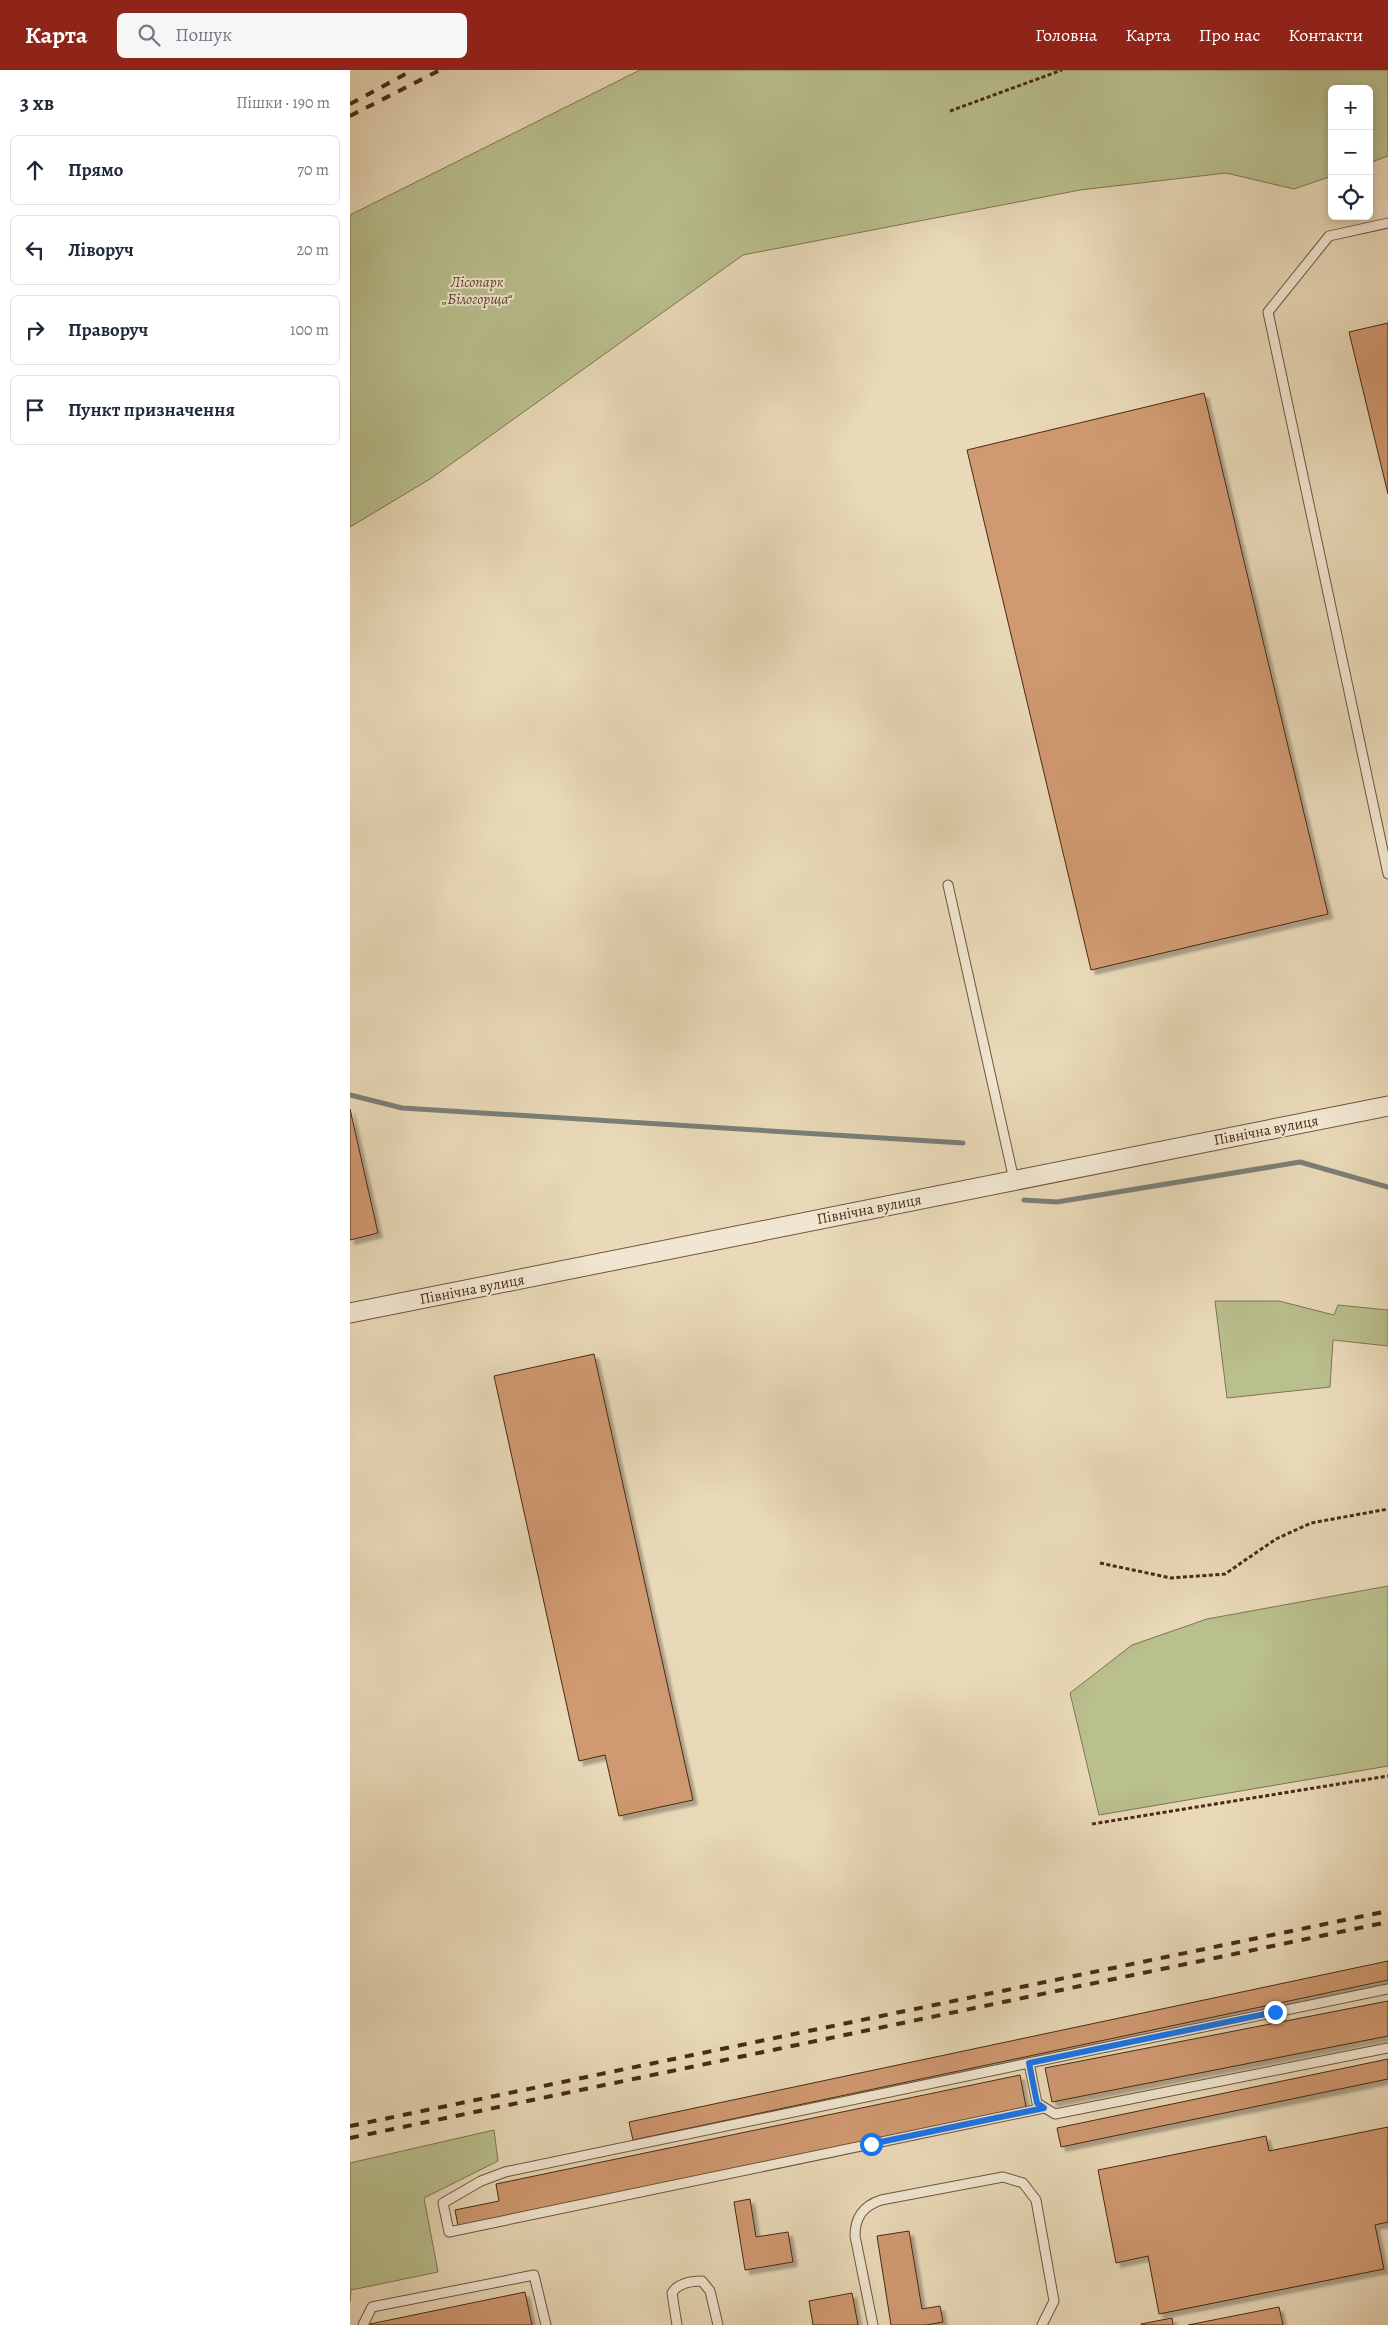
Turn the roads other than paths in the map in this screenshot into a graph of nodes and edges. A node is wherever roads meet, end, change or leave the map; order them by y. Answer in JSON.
{"nodes":[{"id":1,"x":1388,"y":222,"type":"edge"},
{"id":2,"x":1388,"y":874,"type":"edge"},
{"id":3,"x":948,"y":885,"type":"dead end"},
{"id":4,"x":1388,"y":1106,"type":"edge"},
{"id":5,"x":1014,"y":1180,"type":"junction"},
{"id":6,"x":350,"y":1313,"type":"edge"},
{"id":7,"x":1388,"y":1989,"type":"edge"},
{"id":8,"x":1388,"y":2048,"type":"edge"},
{"id":9,"x":1029,"y":2063,"type":"junction"},
{"id":10,"x":1044,"y":2108,"type":"junction"},
{"id":11,"x":363,"y":2325,"type":"edge"},
{"id":12,"x":546,"y":2325,"type":"edge"},
{"id":13,"x":677,"y":2325,"type":"edge"},
{"id":14,"x":718,"y":2325,"type":"edge"},
{"id":15,"x":873,"y":2325,"type":"edge"},
{"id":16,"x":1042,"y":2325,"type":"edge"}],
"edges":[{"from":1,"to":2,"type":"lane"},
{"from":3,"to":5,"type":"lane"},
{"from":4,"to":5,"type":"street","name":"Північна вулиця"},
{"from":5,"to":6,"type":"street","name":"Північна вулиця"},
{"from":7,"to":9,"type":"lane"},
{"from":8,"to":10,"type":"lane"},
{"from":9,"to":10,"type":"lane"},
{"from":9,"to":10,"type":"lane"},
{"from":11,"to":12,"type":"lane"},
{"from":13,"to":14,"type":"lane"},
{"from":15,"to":16,"type":"lane"}]}
